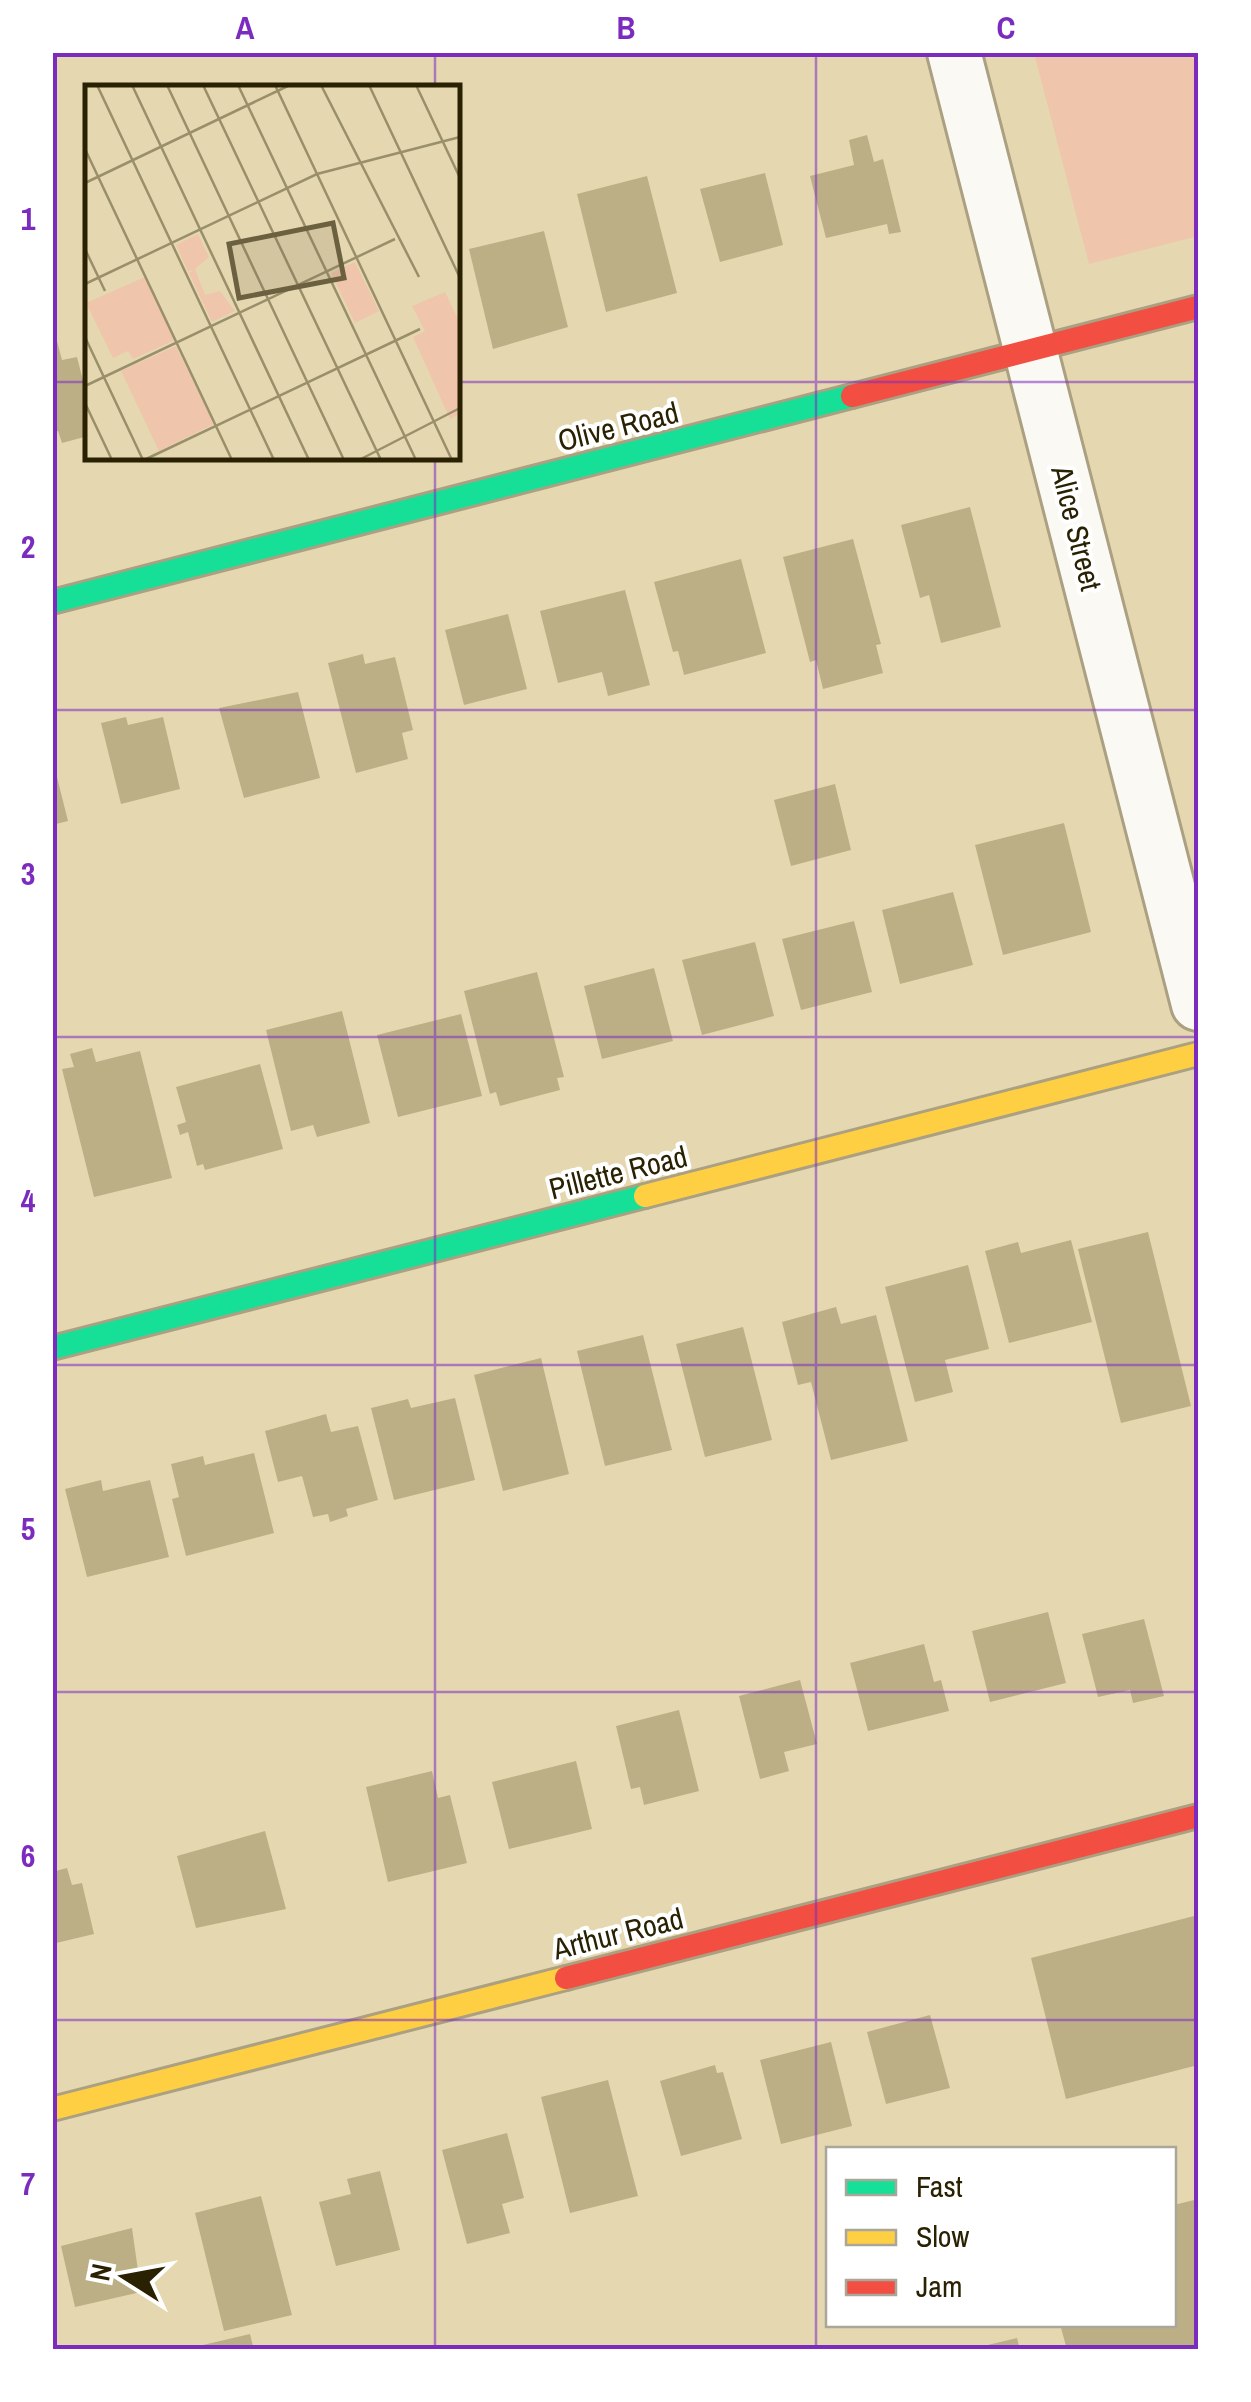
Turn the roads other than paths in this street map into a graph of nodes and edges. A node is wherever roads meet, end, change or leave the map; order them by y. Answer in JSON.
{"nodes":[{"id":1,"x":954,"y":52,"type":"edge"},
{"id":2,"x":1198,"y":307,"type":"edge"},
{"id":3,"x":1031,"y":351,"type":"junction"},
{"id":4,"x":52,"y":602,"type":"edge"},
{"id":5,"x":1198,"y":1004,"type":"edge"},
{"id":6,"x":1198,"y":1054,"type":"edge"},
{"id":7,"x":52,"y":1348,"type":"edge"},
{"id":8,"x":1198,"y":1816,"type":"edge"},
{"id":9,"x":52,"y":2109,"type":"edge"}],
"edges":[{"from":1,"to":3,"type":"street","name":"Alice Street"},
{"from":2,"to":3,"type":"street","name":"Olive Road"},
{"from":3,"to":4,"type":"street","name":"Olive Road"},
{"from":3,"to":5,"type":"street","name":"Alice Street"},
{"from":6,"to":7,"type":"street","name":"Pillette Road"},
{"from":8,"to":9,"type":"street","name":"Arthur Road"}]}
